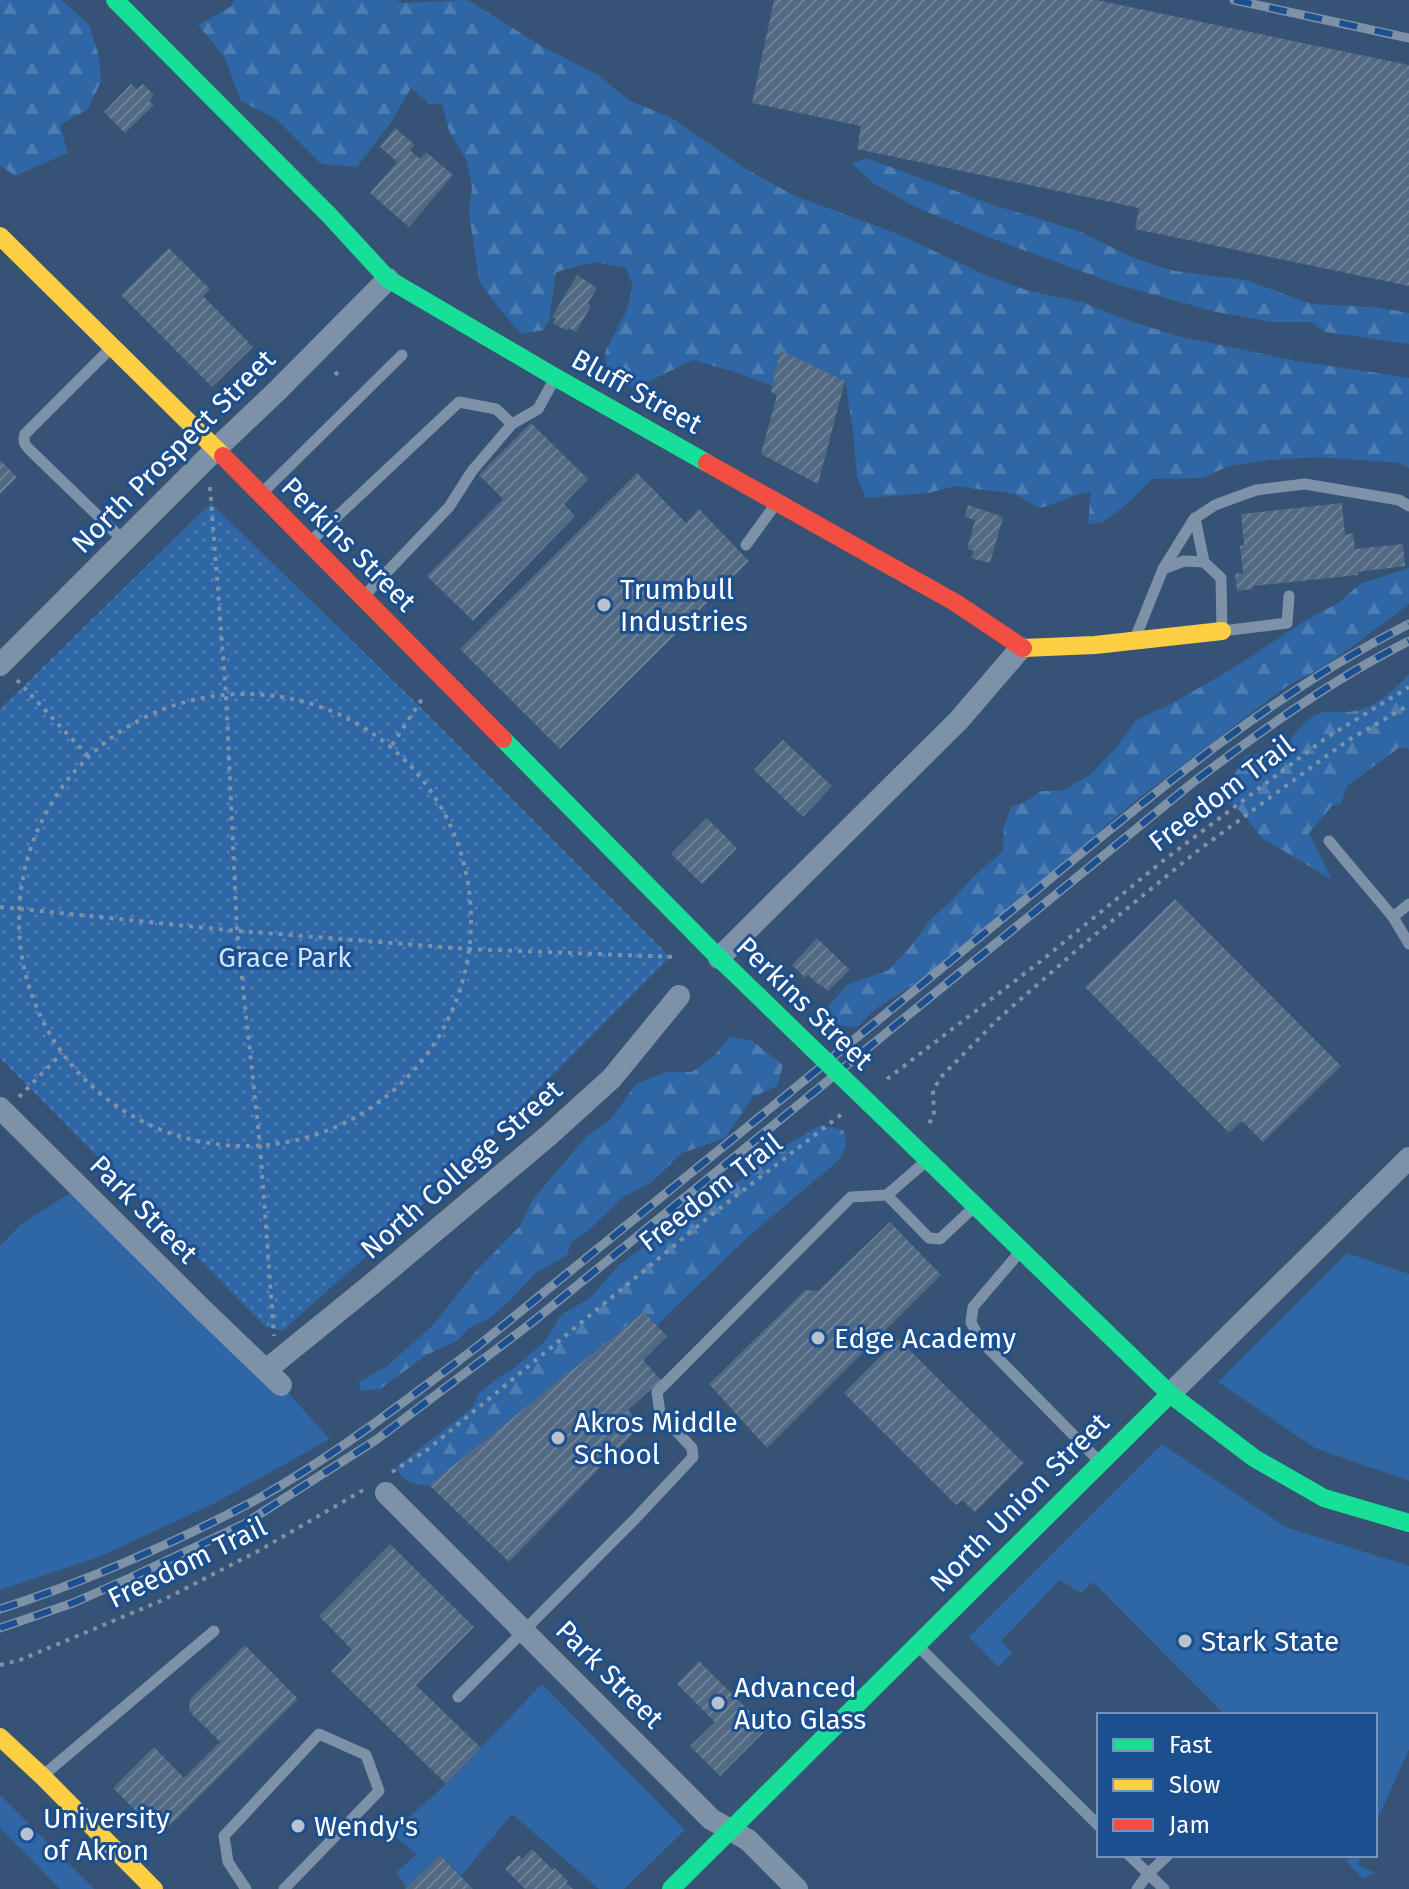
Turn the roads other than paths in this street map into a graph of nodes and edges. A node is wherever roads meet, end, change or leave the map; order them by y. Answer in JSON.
{"nodes":[{"id":1,"x":115,"y":0,"type":"edge"},
{"id":2,"x":1,"y":240,"type":"edge"},
{"id":3,"x":388,"y":279,"type":"junction"},
{"id":4,"x":112,"y":347,"type":"junction"},
{"id":5,"x":402,"y":355,"type":"dead end"},
{"id":6,"x":555,"y":377,"type":"junction"},
{"id":7,"x":512,"y":424,"type":"junction"},
{"id":8,"x":212,"y":453,"type":"junction"},
{"id":9,"x":261,"y":494,"type":"junction"},
{"id":10,"x":777,"y":502,"type":"junction"},
{"id":11,"x":1409,"y":506,"type":"edge"},
{"id":12,"x":1195,"y":518,"type":"junction"},
{"id":13,"x":124,"y":541,"type":"junction"},
{"id":14,"x":308,"y":543,"type":"junction"},
{"id":15,"x":746,"y":545,"type":"dead end"},
{"id":16,"x":1204,"y":562,"type":"junction"},
{"id":17,"x":1163,"y":569,"type":"junction"},
{"id":18,"x":1289,"y":596,"type":"dead end"},
{"id":19,"x":363,"y":598,"type":"junction"},
{"id":20,"x":1222,"y":631,"type":"junction"},
{"id":21,"x":1134,"y":640,"type":"junction"},
{"id":22,"x":1021,"y":648,"type":"junction"},
{"id":23,"x":1,"y":664,"type":"edge"},
{"id":24,"x":1329,"y":841,"type":"dead end"},
{"id":25,"x":1409,"y":904,"type":"edge"},
{"id":26,"x":1393,"y":917,"type":"junction"},
{"id":27,"x":1409,"y":944,"type":"edge"},
{"id":28,"x":719,"y":958,"type":"junction"},
{"id":29,"x":679,"y":996,"type":"dead end"},
{"id":30,"x":2,"y":1110,"type":"edge"},
{"id":31,"x":1409,"y":1158,"type":"edge"},
{"id":32,"x":928,"y":1160,"type":"junction"},
{"id":33,"x":887,"y":1195,"type":"junction"},
{"id":34,"x":975,"y":1206,"type":"junction"},
{"id":35,"x":1021,"y":1250,"type":"junction"},
{"id":36,"x":274,"y":1372,"type":"joint"},
{"id":37,"x":1170,"y":1394,"type":"junction"},
{"id":38,"x":1101,"y":1463,"type":"junction"},
{"id":39,"x":381,"y":1485,"type":"road end"},
{"id":40,"x":1409,"y":1523,"type":"edge"},
{"id":41,"x":523,"y":1630,"type":"junction"},
{"id":42,"x":214,"y":1631,"type":"dead end"},
{"id":43,"x":917,"y":1645,"type":"junction"},
{"id":44,"x":458,"y":1697,"type":"dead end"},
{"id":45,"x":0,"y":1737,"type":"edge"},
{"id":46,"x":42,"y":1776,"type":"junction"},
{"id":47,"x":1097,"y":1824,"type":"edge"},
{"id":48,"x":731,"y":1829,"type":"junction"},
{"id":49,"x":1131,"y":1857,"type":"edge"},
{"id":50,"x":1166,"y":1857,"type":"edge"},
{"id":51,"x":1148,"y":1874,"type":"junction"},
{"id":52,"x":154,"y":1889,"type":"edge"},
{"id":53,"x":246,"y":1889,"type":"edge"},
{"id":54,"x":284,"y":1889,"type":"edge"},
{"id":55,"x":671,"y":1889,"type":"edge"},
{"id":56,"x":797,"y":1889,"type":"edge"},
{"id":57,"x":1137,"y":1889,"type":"edge"},
{"id":58,"x":1164,"y":1889,"type":"edge"}],
"edges":[{"from":1,"to":3,"type":"main road","name":"Bluff Street"},
{"from":2,"to":4,"type":"main road","name":"Perkins Street"},
{"from":3,"to":6,"type":"main road","name":"Bluff Street"},
{"from":3,"to":8,"type":"street","name":"North Prospect Street"},
{"from":4,"to":8,"type":"main road","name":"Perkins Street"},
{"from":4,"to":13,"type":"lane"},
{"from":5,"to":9,"type":"lane"},
{"from":6,"to":7,"type":"lane"},
{"from":6,"to":10,"type":"main road","name":"Bluff Street"},
{"from":7,"to":14,"type":"lane"},
{"from":7,"to":19,"type":"lane"},
{"from":8,"to":9,"type":"main road","name":"Perkins Street"},
{"from":8,"to":13,"type":"street","name":"North Prospect Street"},
{"from":9,"to":14,"type":"main road","name":"Perkins Street"},
{"from":10,"to":15,"type":"lane"},
{"from":10,"to":22,"type":"main road","name":"Bluff Street"},
{"from":11,"to":12,"type":"lane"},
{"from":12,"to":16,"type":"lane"},
{"from":12,"to":17,"type":"lane"},
{"from":13,"to":23,"type":"street","name":"North Prospect Street"},
{"from":14,"to":19,"type":"main road","name":"Perkins Street"},
{"from":16,"to":17,"type":"lane"},
{"from":16,"to":20,"type":"lane"},
{"from":17,"to":21,"type":"lane"},
{"from":18,"to":20,"type":"lane"},
{"from":19,"to":28,"type":"main road","name":"Perkins Street"},
{"from":20,"to":21,"type":"main road"},
{"from":21,"to":22,"type":"main road"},
{"from":22,"to":28,"type":"street"},
{"from":24,"to":26,"type":"lane"},
{"from":25,"to":26,"type":"lane"},
{"from":26,"to":27,"type":"lane"},
{"from":28,"to":32,"type":"main road","name":"Perkins Street","bridge":true},
{"from":29,"to":36,"type":"street","name":"North College Street"},
{"from":30,"to":36,"type":"street","name":"Park Street"},
{"from":31,"to":37,"type":"street","name":"North Union Street"},
{"from":32,"to":33,"type":"lane"},
{"from":32,"to":34,"type":"main road","name":"Perkins Street"},
{"from":33,"to":34,"type":"lane"},
{"from":33,"to":41,"type":"lane"},
{"from":34,"to":35,"type":"main road","name":"Perkins Street"},
{"from":35,"to":37,"type":"main road","name":"Perkins Street"},
{"from":35,"to":38,"type":"lane"},
{"from":37,"to":38,"type":"main road","name":"North Union Street"},
{"from":37,"to":40,"type":"main road","name":"Perkins Street"},
{"from":38,"to":43,"type":"main road","name":"North Union Street"},
{"from":39,"to":41,"type":"street","name":"Park Street"},
{"from":41,"to":44,"type":"lane"},
{"from":41,"to":48,"type":"street","name":"Park Street"},
{"from":42,"to":46,"type":"lane"},
{"from":43,"to":47,"type":"lane"},
{"from":43,"to":48,"type":"main road","name":"North Union Street"},
{"from":45,"to":46,"type":"main road"},
{"from":46,"to":52,"type":"main road"},
{"from":48,"to":55,"type":"main road","name":"North Union Street"},
{"from":48,"to":56,"type":"street","name":"Park Street"},
{"from":49,"to":51,"type":"lane"},
{"from":50,"to":51,"type":"lane"},
{"from":51,"to":57,"type":"lane"},
{"from":51,"to":58,"type":"lane"},
{"from":53,"to":54,"type":"lane"}]}
